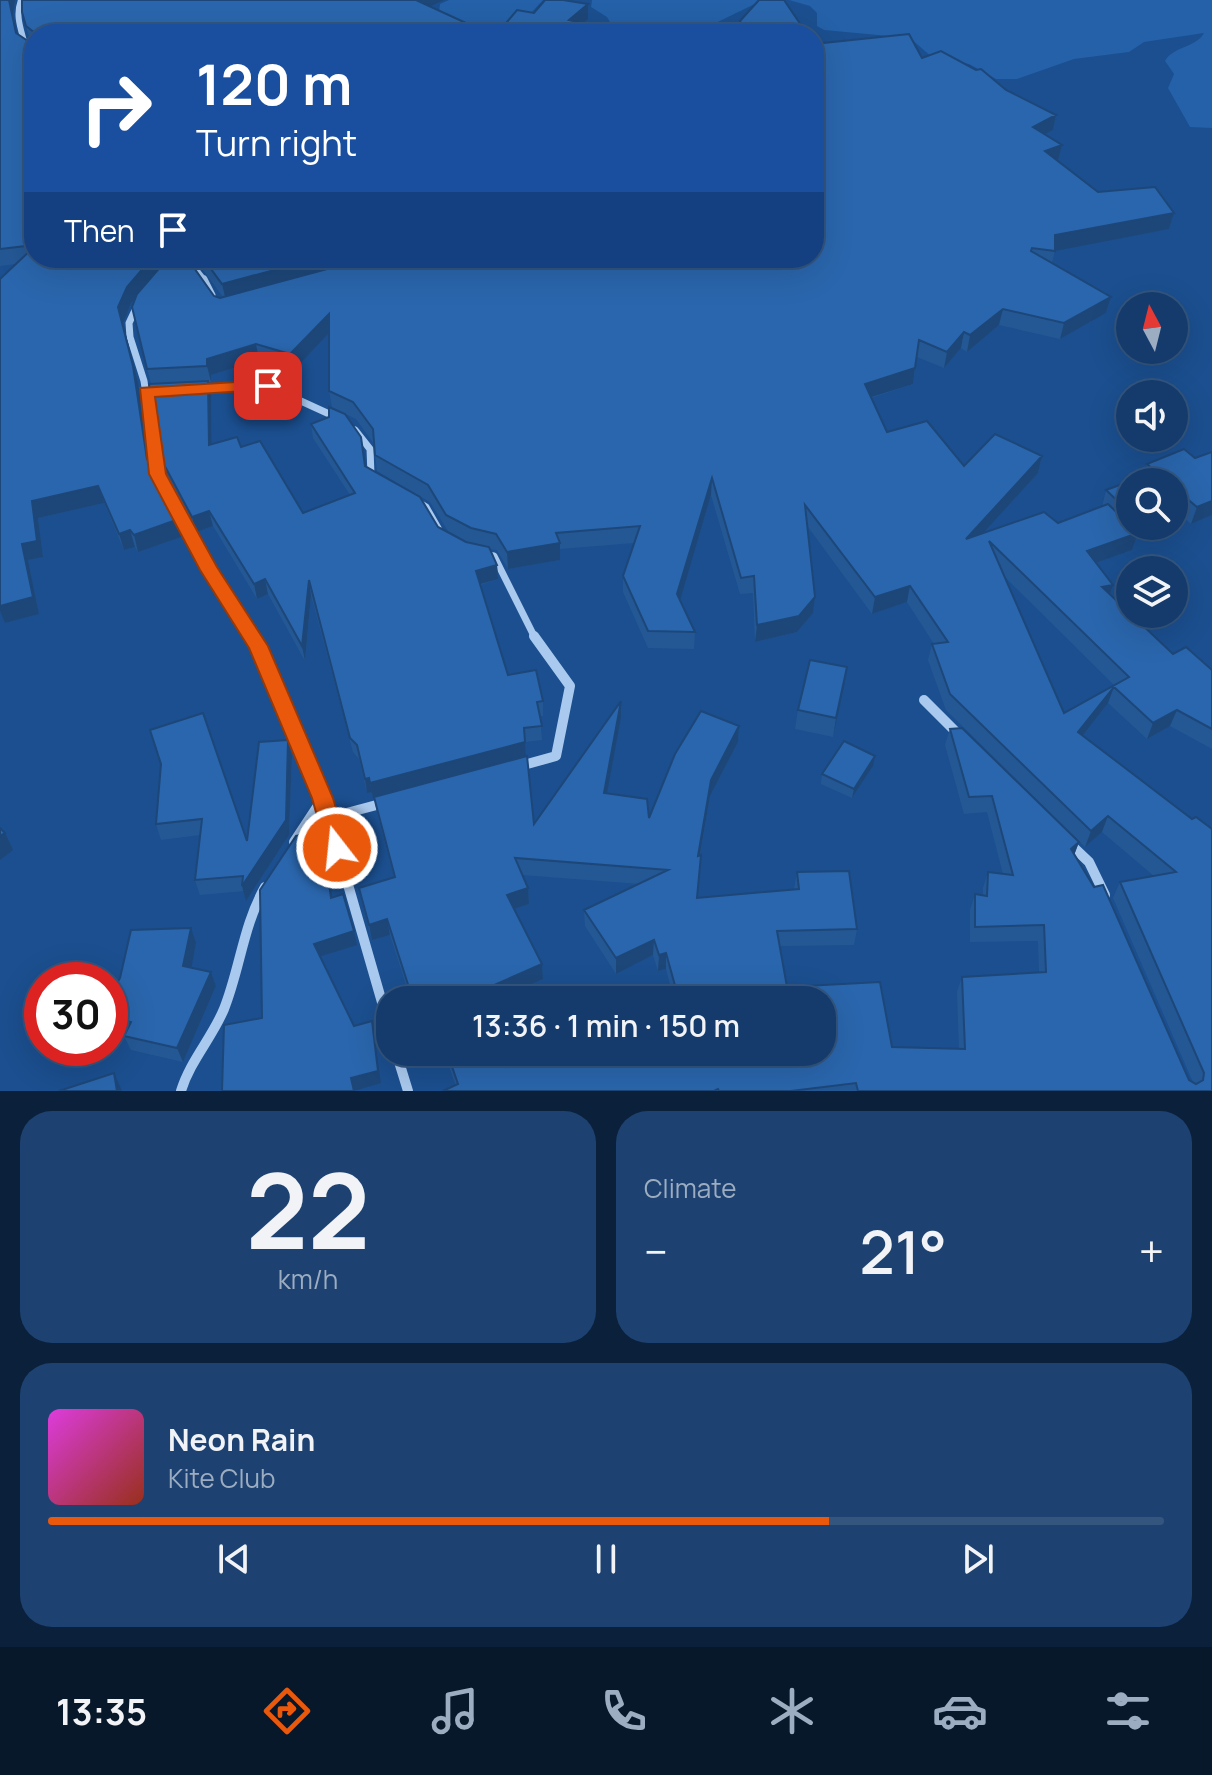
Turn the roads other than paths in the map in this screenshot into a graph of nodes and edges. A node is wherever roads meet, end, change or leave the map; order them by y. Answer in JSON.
{"nodes":[{"id":1,"x":21,"y":0,"type":"edge"},
{"id":2,"x":24,"y":41,"type":"edge"},
{"id":3,"x":196,"y":268,"type":"edge"},
{"id":4,"x":147,"y":295,"type":"edge"},
{"id":5,"x":218,"y":306,"type":"edge"},
{"id":6,"x":192,"y":390,"type":"edge"},
{"id":7,"x":161,"y":391,"type":"edge"},
{"id":8,"x":146,"y":392,"type":"junction"},
{"id":9,"x":385,"y":483,"type":"edge"},
{"id":10,"x":412,"y":499,"type":"edge"},
{"id":11,"x":443,"y":536,"type":"edge"},
{"id":12,"x":470,"y":551,"type":"edge"},
{"id":13,"x":924,"y":700,"type":"dead end"},
{"id":14,"x":968,"y":743,"type":"edge"},
{"id":15,"x":510,"y":768,"type":"edge"},
{"id":16,"x":323,"y":798,"type":"junction"},
{"id":17,"x":389,"y":801,"type":"edge"},
{"id":18,"x":328,"y":818,"type":"junction"},
{"id":19,"x":1056,"y":830,"type":"edge"},
{"id":20,"x":290,"y":848,"type":"edge"},
{"id":21,"x":274,"y":873,"type":"edge"},
{"id":22,"x":1112,"y":910,"type":"edge"},
{"id":23,"x":377,"y":986,"type":"edge"},
{"id":24,"x":400,"y":1066,"type":"edge"},
{"id":25,"x":181,"y":1091,"type":"edge"},
{"id":26,"x":408,"y":1091,"type":"edge"}],
"edges":[{"from":1,"to":2,"type":"street"},
{"from":3,"to":5,"type":"street"},
{"from":4,"to":8,"type":"street"},
{"from":6,"to":9,"type":"street"},
{"from":7,"to":8,"type":"street"},
{"from":8,"to":16,"type":"street"},
{"from":10,"to":11,"type":"street"},
{"from":12,"to":15,"type":"street"},
{"from":13,"to":14,"type":"street"},
{"from":16,"to":18,"type":"street"},
{"from":16,"to":20,"type":"street"},
{"from":17,"to":18,"type":"street"},
{"from":18,"to":23,"type":"street"},
{"from":19,"to":22,"type":"street"},
{"from":21,"to":25,"type":"street"},
{"from":24,"to":26,"type":"street"}]}
